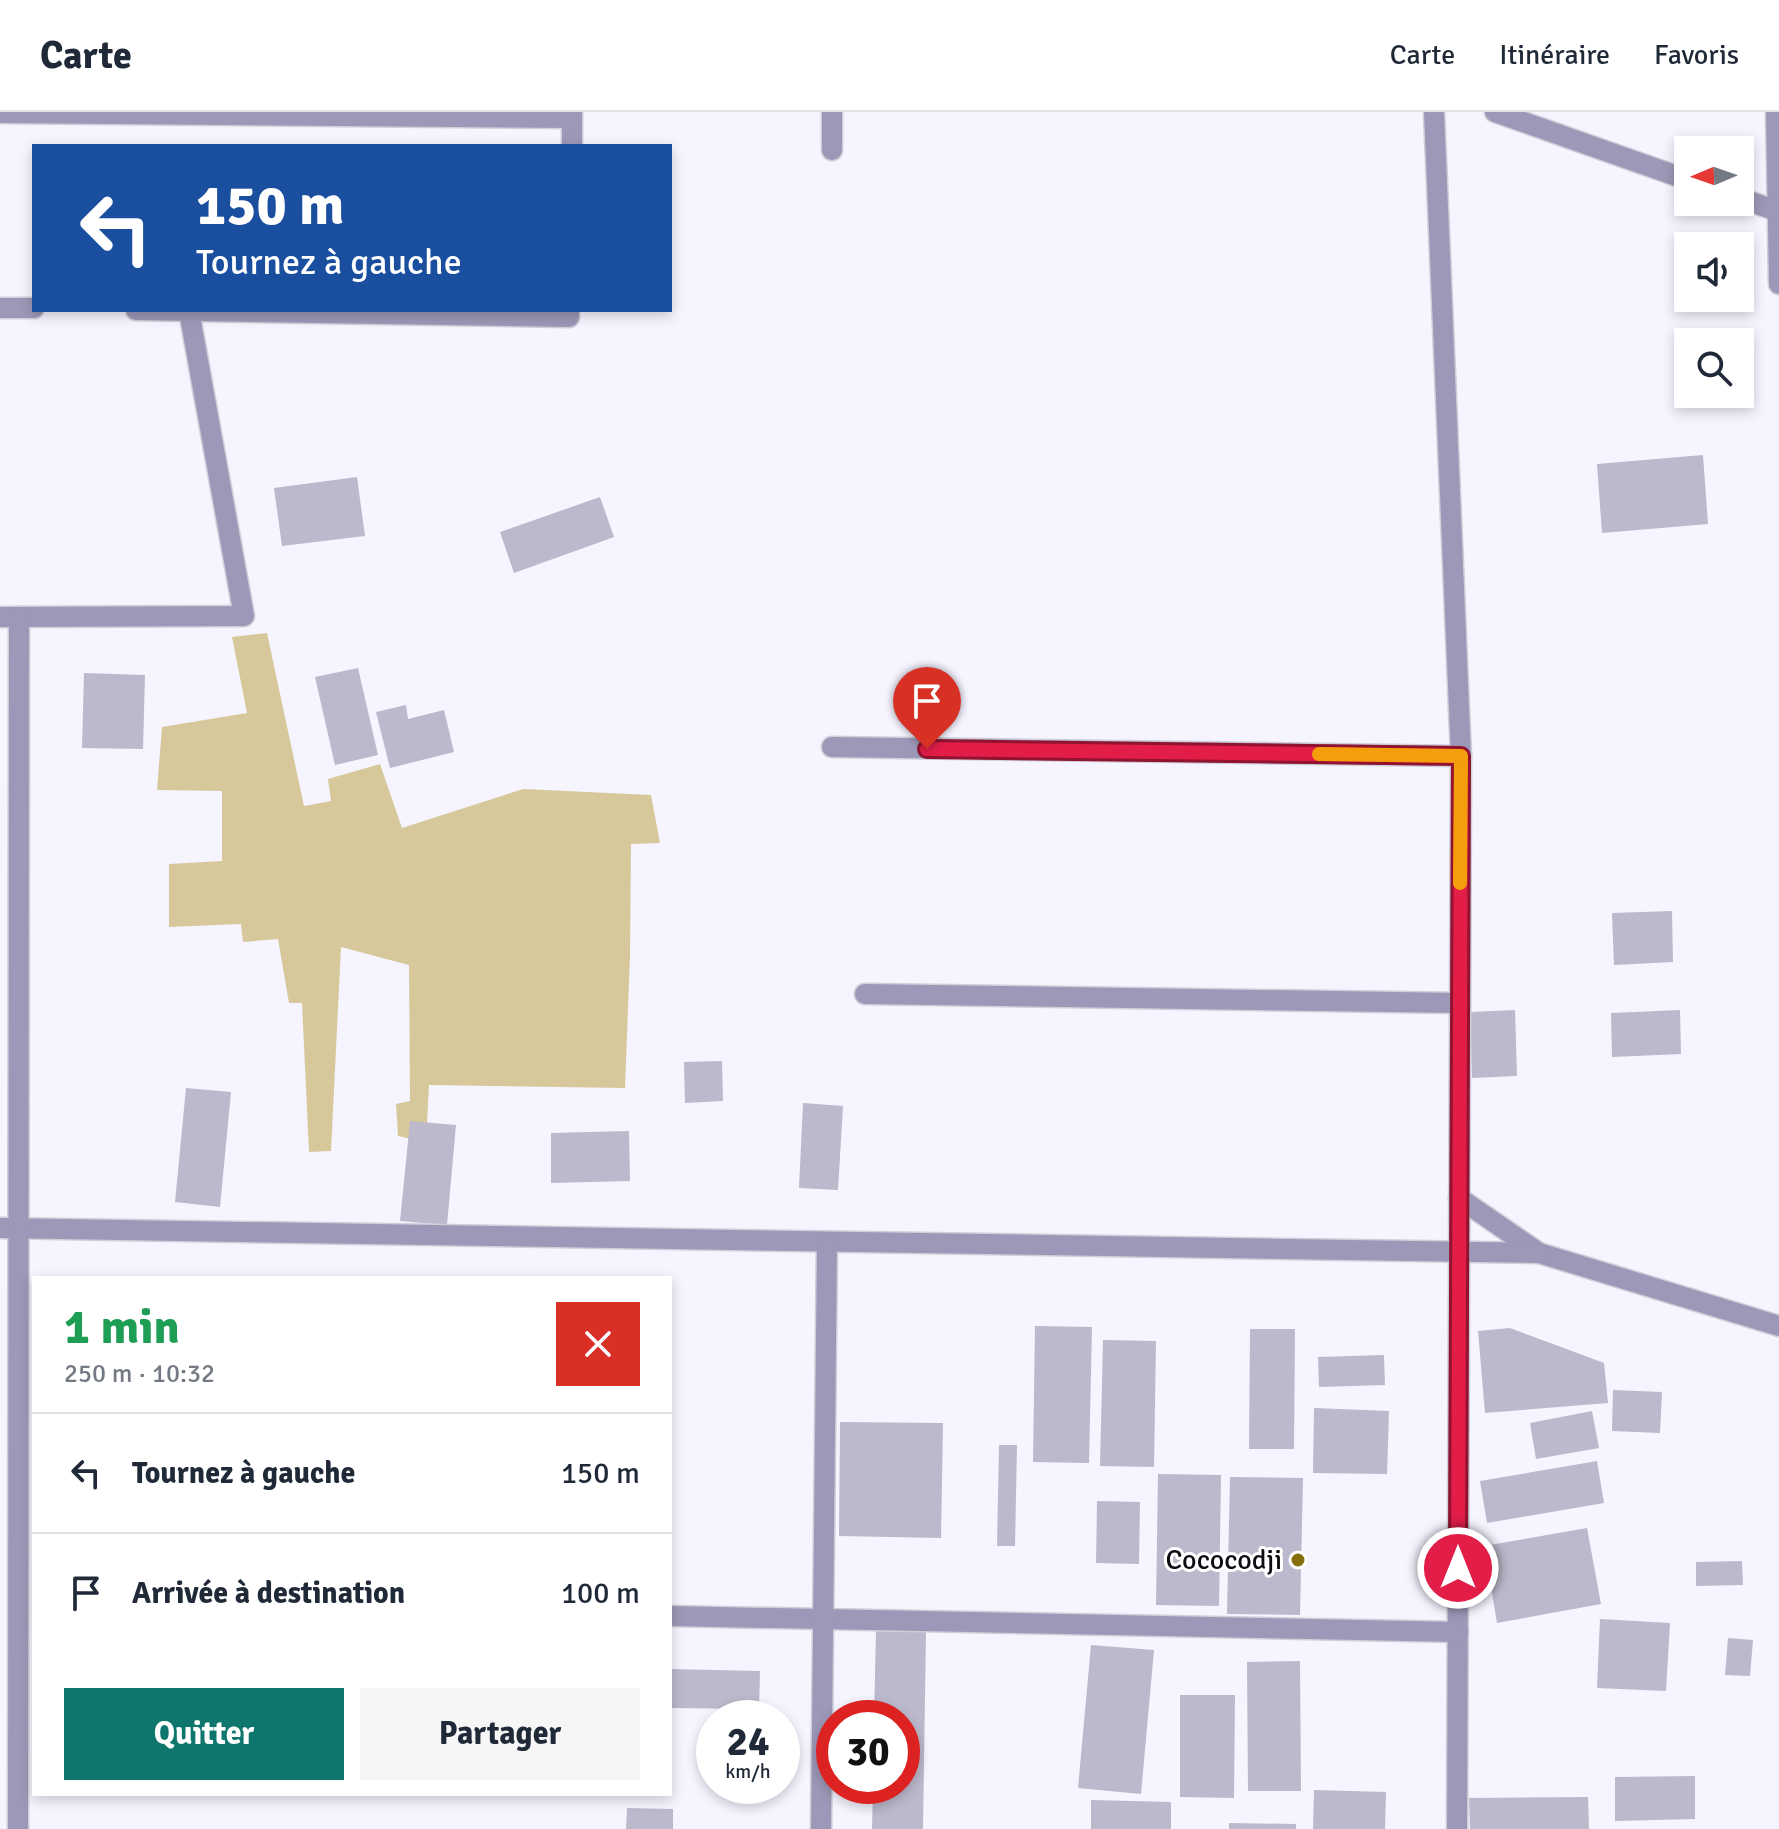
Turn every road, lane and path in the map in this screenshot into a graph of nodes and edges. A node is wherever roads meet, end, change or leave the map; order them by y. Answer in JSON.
{"nodes":[{"id":1,"x":832,"y":112,"type":"edge"},
{"id":2,"x":1434,"y":112,"type":"edge"},
{"id":3,"x":1495,"y":112,"type":"edge"},
{"id":4,"x":1776,"y":112,"type":"edge"},
{"id":5,"x":0,"y":113,"type":"edge"},
{"id":6,"x":572,"y":115,"type":"edge"},
{"id":7,"x":572,"y":144,"type":"edge"},
{"id":8,"x":1778,"y":147,"type":"edge"},
{"id":9,"x":832,"y":150,"type":"dead end"},
{"id":10,"x":1674,"y":175,"type":"edge"},
{"id":11,"x":1754,"y":203,"type":"edge"},
{"id":12,"x":1777,"y":211,"type":"junction"},
{"id":13,"x":1779,"y":284,"type":"edge"},
{"id":14,"x":0,"y":308,"type":"edge"},
{"id":15,"x":32,"y":308,"type":"edge"},
{"id":16,"x":189,"y":312,"type":"edge"},
{"id":17,"x":252,"y":312,"type":"edge"},
{"id":18,"x":569,"y":312,"type":"edge"},
{"id":19,"x":10,"y":617,"type":"edge"},
{"id":20,"x":832,"y":747,"type":"dead end"},
{"id":21,"x":1461,"y":756,"type":"junction"},
{"id":22,"x":865,"y":994,"type":"dead end"},
{"id":23,"x":1460,"y":1003,"type":"junction"},
{"id":24,"x":1459,"y":1198,"type":"junction"},
{"id":25,"x":9,"y":1228,"type":"edge"},
{"id":26,"x":827,"y":1242,"type":"junction"},
{"id":27,"x":1459,"y":1251,"type":"junction"},
{"id":28,"x":1539,"y":1253,"type":"junction"},
{"id":29,"x":1779,"y":1326,"type":"edge"},
{"id":30,"x":26,"y":1607,"type":"edge"},
{"id":31,"x":672,"y":1616,"type":"edge"},
{"id":32,"x":823,"y":1618,"type":"junction"},
{"id":33,"x":1458,"y":1632,"type":"junction"},
{"id":34,"x":18,"y":1829,"type":"edge"},
{"id":35,"x":821,"y":1829,"type":"edge"},
{"id":36,"x":1457,"y":1829,"type":"edge"}],
"edges":[{"from":1,"to":9,"type":"street"},
{"from":2,"to":21,"type":"street"},
{"from":3,"to":10,"type":"street"},
{"from":4,"to":8,"type":"street"},
{"from":5,"to":6,"type":"street"},
{"from":6,"to":7,"type":"street"},
{"from":8,"to":12,"type":"street"},
{"from":11,"to":12,"type":"street"},
{"from":12,"to":13,"type":"street"},
{"from":14,"to":15,"type":"street"},
{"from":16,"to":19,"type":"street"},
{"from":17,"to":18,"type":"street"},
{"from":19,"to":25,"type":"street"},
{"from":20,"to":21,"type":"street"},
{"from":21,"to":23,"type":"street"},
{"from":22,"to":23,"type":"street"},
{"from":23,"to":24,"type":"street"},
{"from":24,"to":27,"type":"street"},
{"from":24,"to":28,"type":"street"},
{"from":25,"to":26,"type":"street"},
{"from":25,"to":30,"type":"street"},
{"from":26,"to":27,"type":"street"},
{"from":26,"to":32,"type":"street"},
{"from":27,"to":28,"type":"street"},
{"from":27,"to":33,"type":"street"},
{"from":28,"to":29,"type":"street"},
{"from":30,"to":34,"type":"street"},
{"from":31,"to":32,"type":"street"},
{"from":32,"to":33,"type":"street"},
{"from":32,"to":35,"type":"street"},
{"from":33,"to":36,"type":"street"}]}
